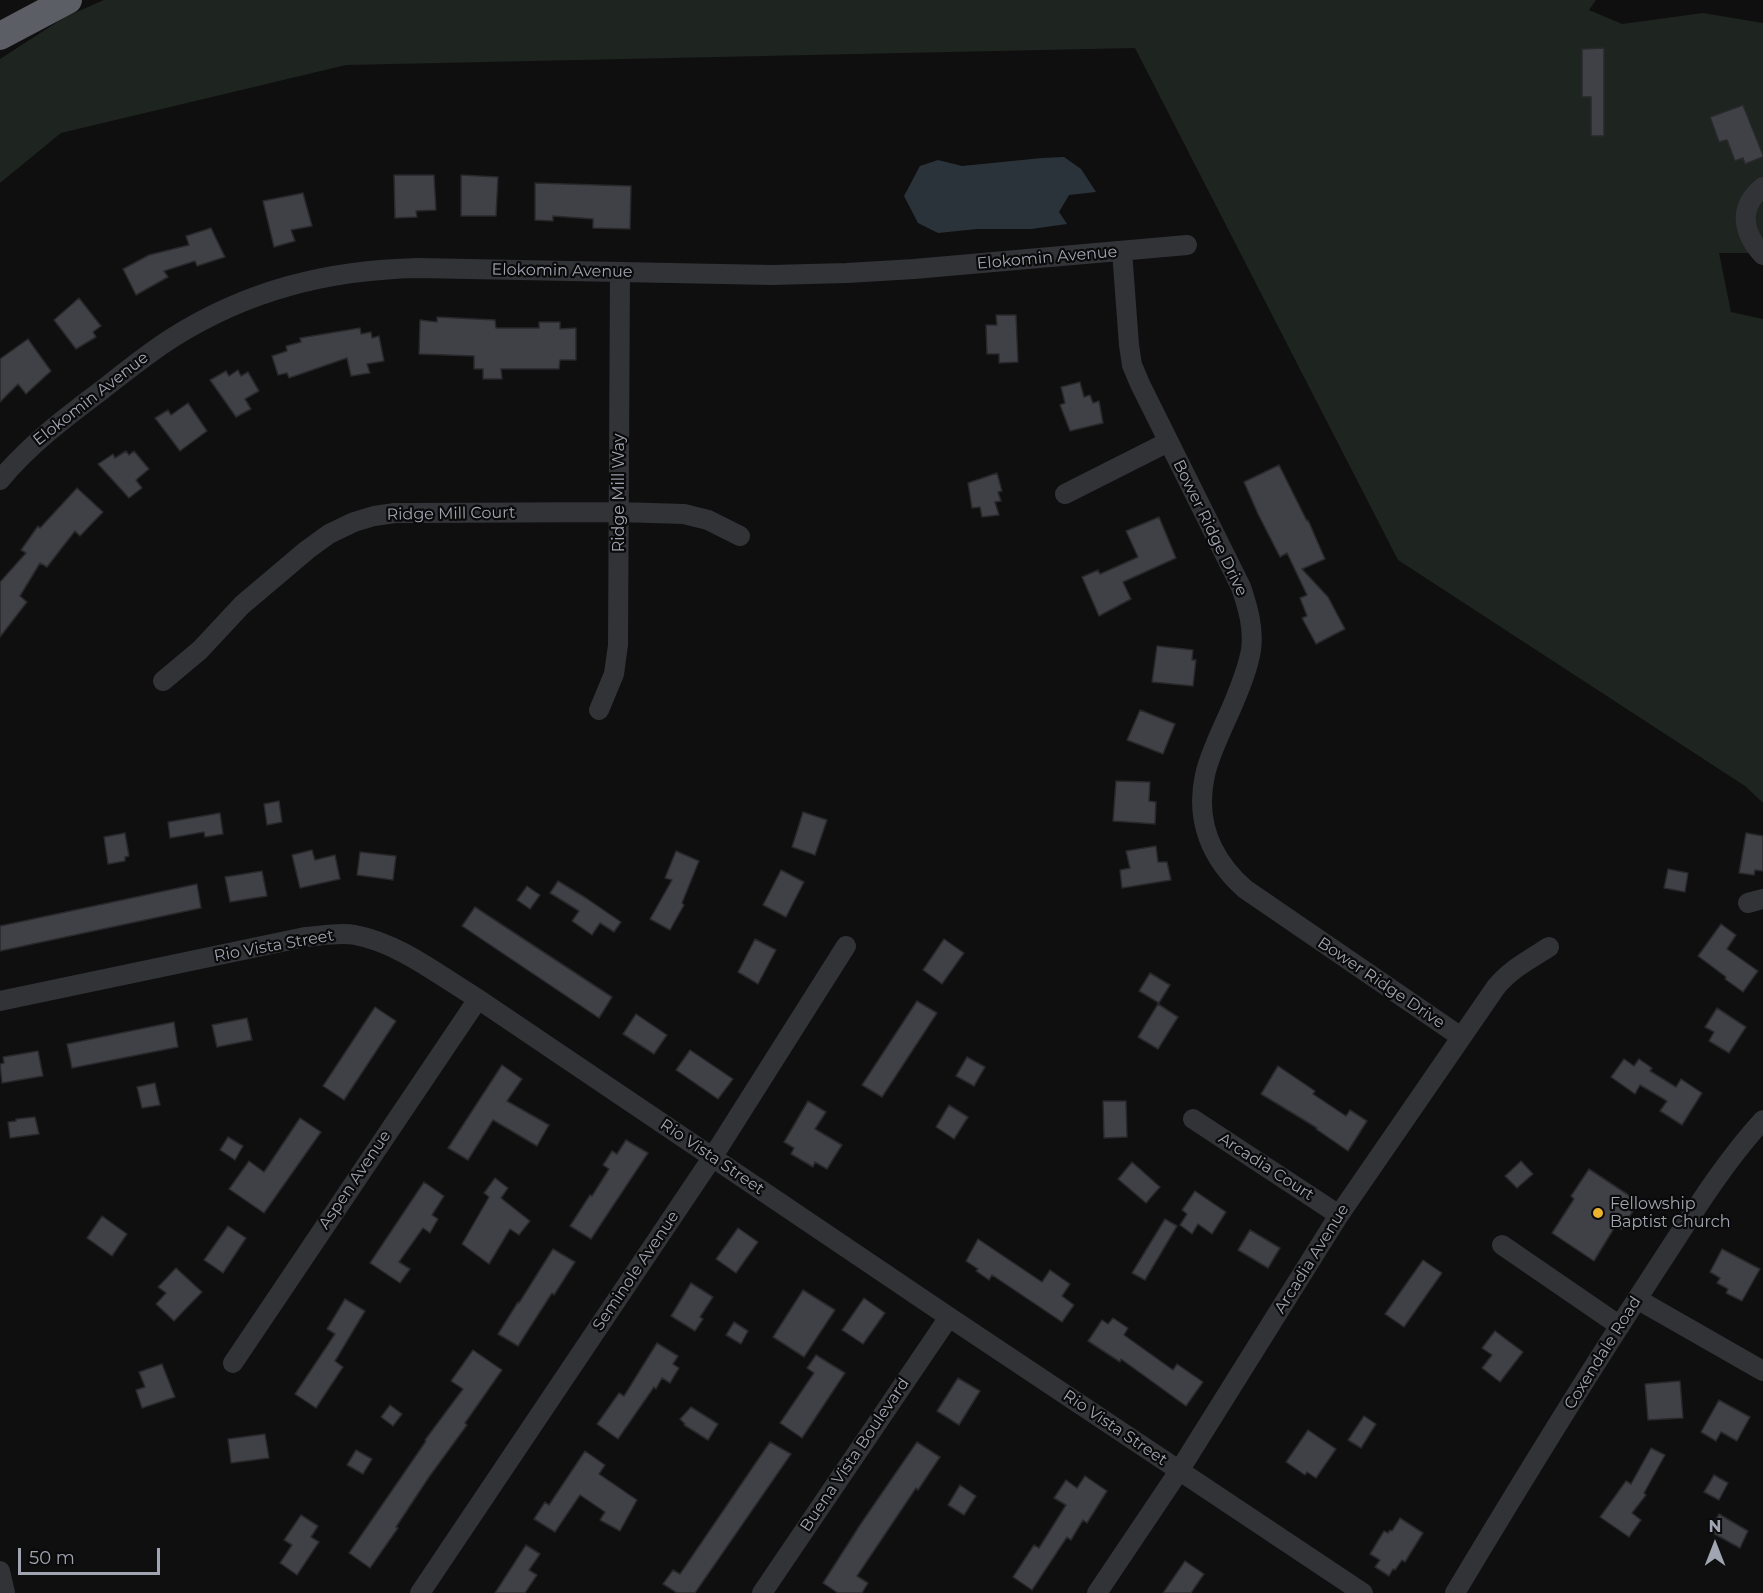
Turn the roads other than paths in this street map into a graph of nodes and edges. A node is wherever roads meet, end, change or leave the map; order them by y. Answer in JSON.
{"nodes":[{"id":1,"x":68,"y":0,"type":"edge"},
{"id":2,"x":0,"y":36,"type":"edge"},
{"id":3,"x":1763,"y":187,"type":"edge"},
{"id":4,"x":1187,"y":246,"type":"dead end"},
{"id":5,"x":1122,"y":251,"type":"junction"},
{"id":6,"x":1763,"y":255,"type":"edge"},
{"id":7,"x":620,"y":272,"type":"junction"},
{"id":8,"x":1168,"y":442,"type":"junction"},
{"id":9,"x":0,"y":480,"type":"edge"},
{"id":10,"x":1065,"y":494,"type":"dead end"},
{"id":11,"x":619,"y":512,"type":"junction"},
{"id":12,"x":740,"y":536,"type":"dead end"},
{"id":13,"x":163,"y":681,"type":"dead end"},
{"id":14,"x":599,"y":711,"type":"dead end"},
{"id":15,"x":846,"y":946,"type":"dead end"},
{"id":16,"x":1549,"y":947,"type":"dead end"},
{"id":17,"x":478,"y":999,"type":"junction"},
{"id":18,"x":0,"y":1001,"type":"edge"},
{"id":19,"x":1461,"y":1037,"type":"junction"},
{"id":20,"x":1193,"y":1119,"type":"dead end"},
{"id":21,"x":1763,"y":1120,"type":"edge"},
{"id":22,"x":712,"y":1158,"type":"junction"},
{"id":23,"x":1339,"y":1215,"type":"junction"},
{"id":24,"x":1502,"y":1245,"type":"dead end"},
{"id":25,"x":1636,"y":1299,"type":"junction"},
{"id":26,"x":949,"y":1317,"type":"junction"},
{"id":27,"x":1620,"y":1326,"type":"junction"},
{"id":28,"x":233,"y":1363,"type":"dead end"},
{"id":29,"x":1763,"y":1371,"type":"edge"},
{"id":30,"x":1179,"y":1471,"type":"junction"},
{"id":31,"x":0,"y":1571,"type":"edge"},
{"id":32,"x":5,"y":1593,"type":"edge"},
{"id":33,"x":420,"y":1593,"type":"edge"},
{"id":34,"x":762,"y":1593,"type":"edge"},
{"id":35,"x":1097,"y":1593,"type":"edge"},
{"id":36,"x":1363,"y":1593,"type":"edge"},
{"id":37,"x":1455,"y":1593,"type":"edge"}],
"edges":[{"from":1,"to":2,"type":"highway"},
{"from":3,"to":6,"type":"street"},
{"from":4,"to":5,"type":"street","name":"Elokomin Avenue"},
{"from":5,"to":7,"type":"street","name":"Elokomin Avenue"},
{"from":5,"to":8,"type":"street","name":"Bower Ridge Drive"},
{"from":7,"to":9,"type":"street","name":"Elokomin Avenue"},
{"from":7,"to":11,"type":"street","name":"Ridge Mill Way"},
{"from":8,"to":10,"type":"street"},
{"from":8,"to":19,"type":"street","name":"Bower Ridge Drive"},
{"from":11,"to":12,"type":"street","name":"Ridge Mill Court"},
{"from":11,"to":13,"type":"street","name":"Ridge Mill Court"},
{"from":11,"to":14,"type":"street","name":"Ridge Mill Way"},
{"from":15,"to":22,"type":"street","name":"Seminole Avenue"},
{"from":16,"to":19,"type":"street","name":"Arcadia Avenue"},
{"from":17,"to":18,"type":"street","name":"Rio Vista Street"},
{"from":17,"to":22,"type":"street","name":"Rio Vista Street"},
{"from":17,"to":28,"type":"street","name":"Aspen Avenue"},
{"from":19,"to":23,"type":"street","name":"Arcadia Avenue"},
{"from":20,"to":23,"type":"street","name":"Arcadia Court"},
{"from":21,"to":25,"type":"street","name":"Coxendale Road"},
{"from":22,"to":26,"type":"street","name":"Rio Vista Street"},
{"from":22,"to":33,"type":"street","name":"Seminole Avenue"},
{"from":23,"to":30,"type":"street","name":"Arcadia Avenue"},
{"from":24,"to":27,"type":"street"},
{"from":25,"to":27,"type":"street","name":"Coxendale Road"},
{"from":25,"to":29,"type":"street"},
{"from":26,"to":30,"type":"street","name":"Rio Vista Street"},
{"from":26,"to":34,"type":"street","name":"Buena Vista Boulevard"},
{"from":27,"to":37,"type":"street","name":"Coxendale Road"},
{"from":30,"to":35,"type":"street","name":"Arcadia Avenue"},
{"from":30,"to":36,"type":"street","name":"Rio Vista Street"},
{"from":31,"to":32,"type":"street"}]}
